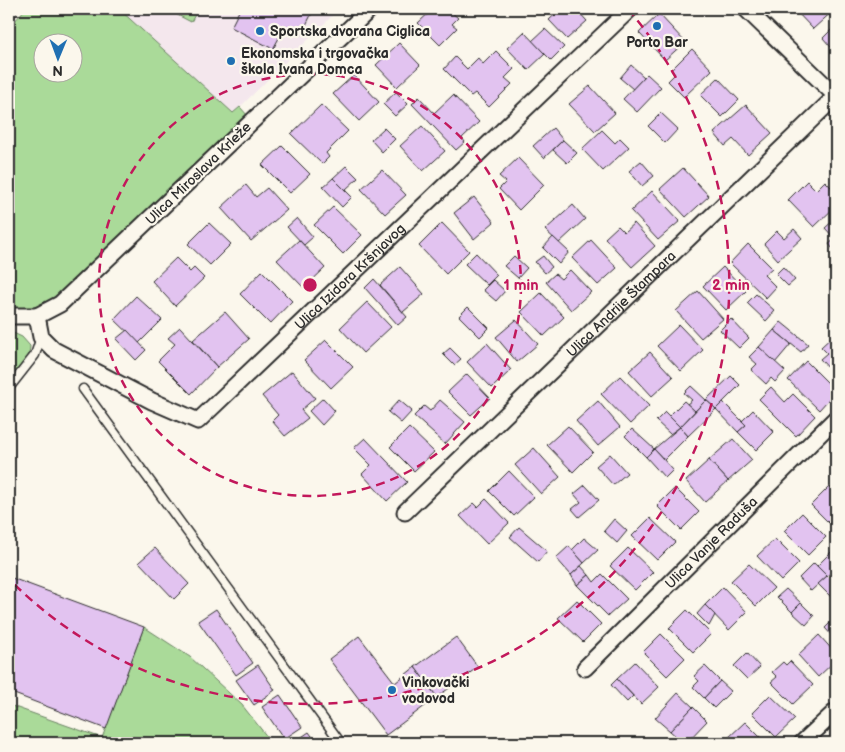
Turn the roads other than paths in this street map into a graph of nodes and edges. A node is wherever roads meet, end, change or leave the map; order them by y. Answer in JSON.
{"nodes":[{"id":1,"x":12,"y":9,"type":"edge"},
{"id":2,"x":370,"y":9,"type":"edge"},
{"id":3,"x":630,"y":9,"type":"edge"},
{"id":4,"x":746,"y":9,"type":"edge"},
{"id":5,"x":9,"y":13,"type":"edge"},
{"id":6,"x":836,"y":96,"type":"edge"},
{"id":7,"x":9,"y":316,"type":"edge"},
{"id":8,"x":37,"y":316,"type":"junction"},
{"id":9,"x":41,"y":337,"type":"junction"},
{"id":10,"x":9,"y":388,"type":"edge"},
{"id":11,"x":83,"y":389,"type":"dead end"},
{"id":12,"x":836,"y":418,"type":"edge"},
{"id":13,"x":405,"y":512,"type":"dead end"},
{"id":14,"x":585,"y":668,"type":"dead end"},
{"id":15,"x":836,"y":711,"type":"edge"},
{"id":16,"x":341,"y":743,"type":"edge"},
{"id":17,"x":802,"y":743,"type":"edge"}],
"edges":[{"from":1,"to":5,"type":"lane"},
{"from":2,"to":8,"type":"street","name":"Ulica Miroslava Krleže"},
{"from":3,"to":9,"type":"street","name":"Ulica Izidora Kršnjavog"},
{"from":4,"to":6,"type":"street"},
{"from":6,"to":13,"type":"street","name":"Ulica Andrije Štampara"},
{"from":7,"to":8,"type":"street"},
{"from":8,"to":9,"type":"street"},
{"from":9,"to":10,"type":"lane"},
{"from":11,"to":16,"type":"lane"},
{"from":12,"to":14,"type":"street","name":"Ulica Vanje Raduša"},
{"from":15,"to":17,"type":"street"}]}
